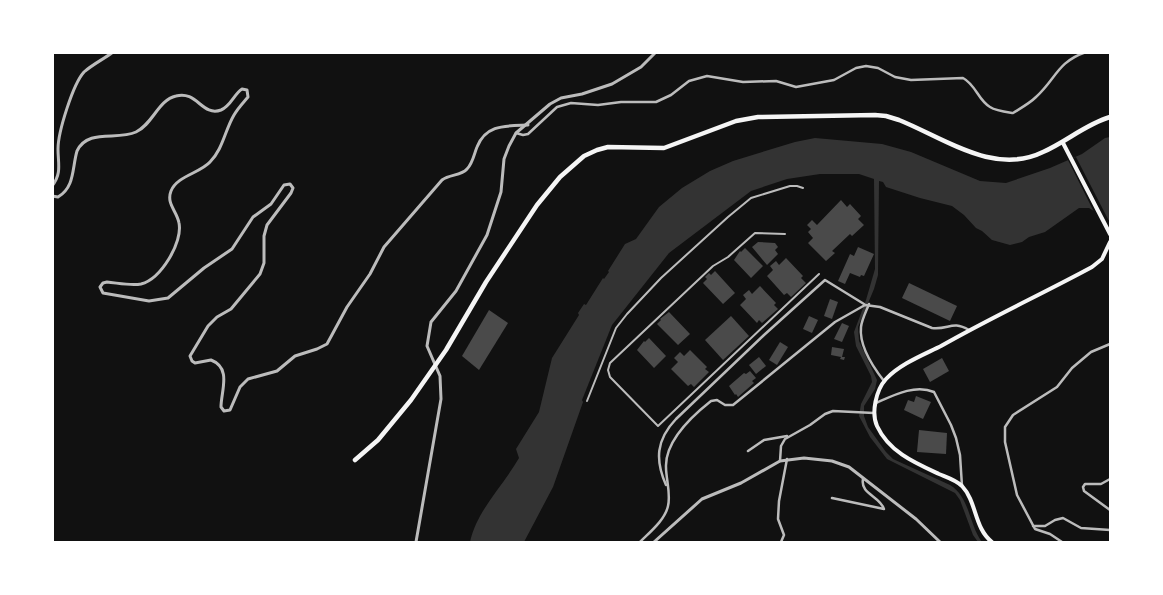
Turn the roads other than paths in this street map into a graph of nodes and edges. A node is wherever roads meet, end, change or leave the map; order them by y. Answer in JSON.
{"nodes":[{"id":1,"x":113,"y":52,"type":"edge"},
{"id":2,"x":656,"y":52,"type":"edge"},
{"id":3,"x":1086,"y":52,"type":"edge"},
{"id":4,"x":1110,"y":117,"type":"edge"},
{"id":5,"x":528,"y":125,"type":"junction"},
{"id":6,"x":516,"y":133,"type":"junction"},
{"id":7,"x":1063,"y":142,"type":"junction"},
{"id":8,"x":52,"y":186,"type":"edge"},
{"id":9,"x":803,"y":188,"type":"dead end"},
{"id":10,"x":52,"y":196,"type":"edge"},
{"id":11,"x":785,"y":234,"type":"dead end"},
{"id":12,"x":1110,"y":234,"type":"edge"},
{"id":13,"x":1110,"y":242,"type":"edge"},
{"id":14,"x":819,"y":274,"type":"dead end"},
{"id":15,"x":869,"y":304,"type":"junction"},
{"id":16,"x":865,"y":305,"type":"junction"},
{"id":17,"x":969,"y":330,"type":"junction"},
{"id":18,"x":1110,"y":344,"type":"edge"},
{"id":19,"x":436,"y":366,"type":"junction"},
{"id":20,"x":884,"y":381,"type":"junction"},
{"id":21,"x":586,"y":401,"type":"dead end"},
{"id":22,"x":876,"y":402,"type":"junction"},
{"id":23,"x":875,"y":412,"type":"junction"},
{"id":24,"x":788,"y":436,"type":"junction"},
{"id":25,"x":748,"y":451,"type":"dead end"},
{"id":26,"x":787,"y":459,"type":"junction"},
{"id":27,"x":355,"y":460,"type":"dead end"},
{"id":28,"x":780,"y":461,"type":"junction"},
{"id":29,"x":863,"y":479,"type":"junction"},
{"id":30,"x":1110,"y":479,"type":"edge"},
{"id":31,"x":962,"y":486,"type":"junction"},
{"id":32,"x":668,"y":489,"type":"junction"},
{"id":33,"x":832,"y":498,"type":"dead end"},
{"id":34,"x":1110,"y":510,"type":"edge"},
{"id":35,"x":1033,"y":526,"type":"junction"},
{"id":36,"x":1110,"y":530,"type":"edge"},
{"id":37,"x":416,"y":542,"type":"edge"},
{"id":38,"x":640,"y":542,"type":"edge"},
{"id":39,"x":654,"y":542,"type":"edge"},
{"id":40,"x":781,"y":542,"type":"edge"},
{"id":41,"x":940,"y":542,"type":"edge"},
{"id":42,"x":992,"y":542,"type":"edge"},
{"id":43,"x":1062,"y":542,"type":"edge"}],
"edges":[{"from":1,"to":8,"type":"street"},
{"from":2,"to":5,"type":"street"},
{"from":3,"to":6,"type":"street"},
{"from":4,"to":7,"type":"main road"},
{"from":5,"to":6,"type":"street"},
{"from":5,"to":10,"type":"street"},
{"from":6,"to":19,"type":"street"},
{"from":7,"to":12,"type":"main road"},
{"from":7,"to":19,"type":"main road"},
{"from":9,"to":21,"type":"street"},
{"from":11,"to":14,"type":"street"},
{"from":13,"to":17,"type":"main road"},
{"from":15,"to":16,"type":"street"},
{"from":15,"to":17,"type":"street"},
{"from":15,"to":20,"type":"street"},
{"from":16,"to":32,"type":"street"},
{"from":16,"to":32,"type":"street"},
{"from":17,"to":20,"type":"main road"},
{"from":18,"to":35,"type":"street"},
{"from":19,"to":27,"type":"main road"},
{"from":19,"to":37,"type":"street"},
{"from":20,"to":22,"type":"main road"},
{"from":22,"to":23,"type":"main road"},
{"from":22,"to":31,"type":"street"},
{"from":23,"to":24,"type":"street"},
{"from":23,"to":31,"type":"main road"},
{"from":24,"to":25,"type":"street"},
{"from":24,"to":28,"type":"street"},
{"from":26,"to":28,"type":"street"},
{"from":26,"to":29,"type":"street"},
{"from":26,"to":40,"type":"street"},
{"from":28,"to":39,"type":"street"},
{"from":29,"to":33,"type":"street"},
{"from":29,"to":41,"type":"street"},
{"from":30,"to":34,"type":"street"},
{"from":31,"to":42,"type":"main road"},
{"from":32,"to":38,"type":"street"},
{"from":35,"to":36,"type":"street"},
{"from":35,"to":43,"type":"street"}]}
